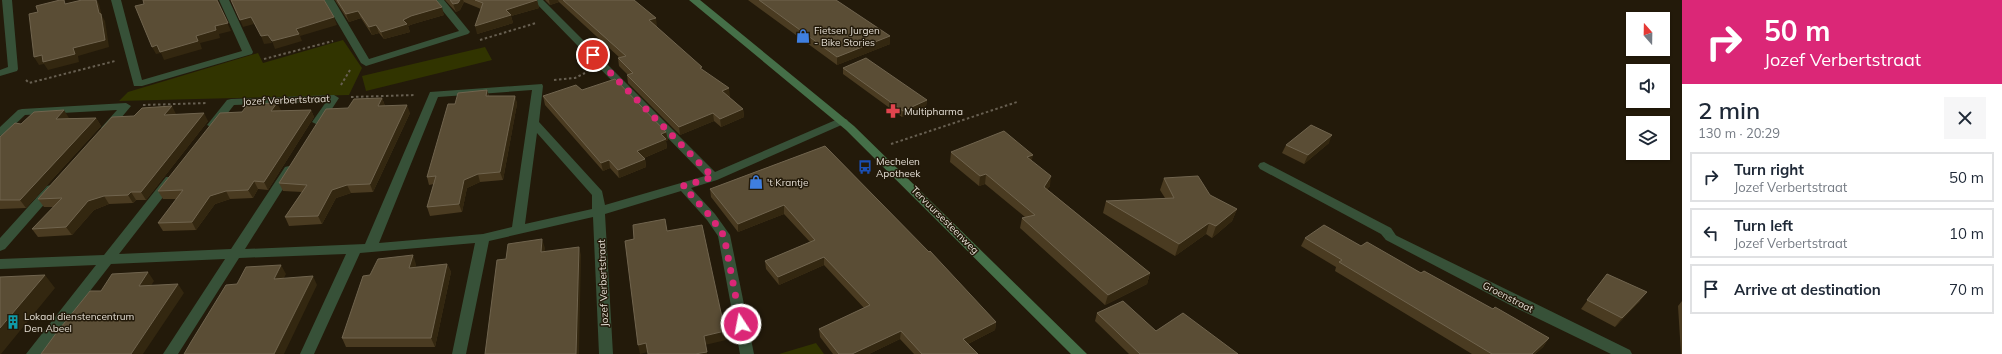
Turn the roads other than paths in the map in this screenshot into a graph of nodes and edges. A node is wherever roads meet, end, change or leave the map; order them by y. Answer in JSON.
{"nodes":[{"id":1,"x":7,"y":0,"type":"edge"},
{"id":2,"x":116,"y":0,"type":"edge"},
{"id":3,"x":224,"y":0,"type":"edge"},
{"id":4,"x":329,"y":0,"type":"edge"},
{"id":5,"x":439,"y":0,"type":"edge"},
{"id":6,"x":538,"y":0,"type":"edge"},
{"id":7,"x":694,"y":0,"type":"edge"},
{"id":8,"x":0,"y":73,"type":"edge"},
{"id":9,"x":532,"y":121,"type":"junction"},
{"id":10,"x":842,"y":121,"type":"junction"},
{"id":11,"x":314,"y":130,"type":"edge"},
{"id":12,"x":0,"y":133,"type":"edge"},
{"id":13,"x":206,"y":133,"type":"edge"},
{"id":14,"x":100,"y":135,"type":"edge"},
{"id":15,"x":293,"y":163,"type":"edge"},
{"id":16,"x":1264,"y":166,"type":"dead end"},
{"id":17,"x":177,"y":171,"type":"edge"},
{"id":18,"x":713,"y":177,"type":"junction"},
{"id":19,"x":58,"y":182,"type":"edge"},
{"id":20,"x":683,"y":186,"type":"junction"},
{"id":21,"x":600,"y":212,"type":"junction"},
{"id":22,"x":518,"y":230,"type":"junction"},
{"id":23,"x":484,"y":238,"type":"junction"},
{"id":24,"x":0,"y":246,"type":"edge"},
{"id":25,"x":370,"y":248,"type":"junction"},
{"id":26,"x":355,"y":249,"type":"junction"},
{"id":27,"x":236,"y":254,"type":"junction"},
{"id":28,"x":109,"y":259,"type":"junction"},
{"id":29,"x":0,"y":264,"type":"edge"},
{"id":30,"x":33,"y":354,"type":"edge"},
{"id":31,"x":170,"y":354,"type":"edge"},
{"id":32,"x":307,"y":354,"type":"edge"},
{"id":33,"x":459,"y":354,"type":"edge"},
{"id":34,"x":606,"y":354,"type":"edge"},
{"id":35,"x":746,"y":354,"type":"edge"},
{"id":36,"x":1080,"y":354,"type":"edge"},
{"id":37,"x":1625,"y":354,"type":"edge"}],
"edges":[{"from":1,"to":8,"type":"street"},
{"from":2,"to":3,"type":"street"},
{"from":4,"to":5,"type":"street"},
{"from":6,"to":18,"type":"street"},
{"from":7,"to":10,"type":"street","name":"Tervuursesteenweg"},
{"from":9,"to":21,"type":"street","name":"Jozef Verbertstraat"},
{"from":9,"to":22,"type":"street"},
{"from":9,"to":25,"type":"street"},
{"from":10,"to":18,"type":"street"},
{"from":10,"to":36,"type":"street","name":"Tervuursesteenweg"},
{"from":11,"to":13,"type":"street","name":"Jozef Verbertstraat"},
{"from":12,"to":14,"type":"street"},
{"from":15,"to":27,"type":"street"},
{"from":16,"to":37,"type":"street","name":"Groenstraat"},
{"from":17,"to":28,"type":"street"},
{"from":18,"to":20,"type":"street"},
{"from":19,"to":24,"type":"street"},
{"from":20,"to":21,"type":"street"},
{"from":20,"to":35,"type":"street"},
{"from":21,"to":22,"type":"street"},
{"from":21,"to":34,"type":"street","name":"Jozef Verbertstraat"},
{"from":22,"to":23,"type":"street"},
{"from":23,"to":25,"type":"street"},
{"from":23,"to":33,"type":"street"},
{"from":25,"to":26,"type":"street"},
{"from":26,"to":27,"type":"street"},
{"from":26,"to":32,"type":"street"},
{"from":27,"to":28,"type":"street"},
{"from":27,"to":31,"type":"street"},
{"from":28,"to":29,"type":"street"},
{"from":28,"to":30,"type":"street"}]}
